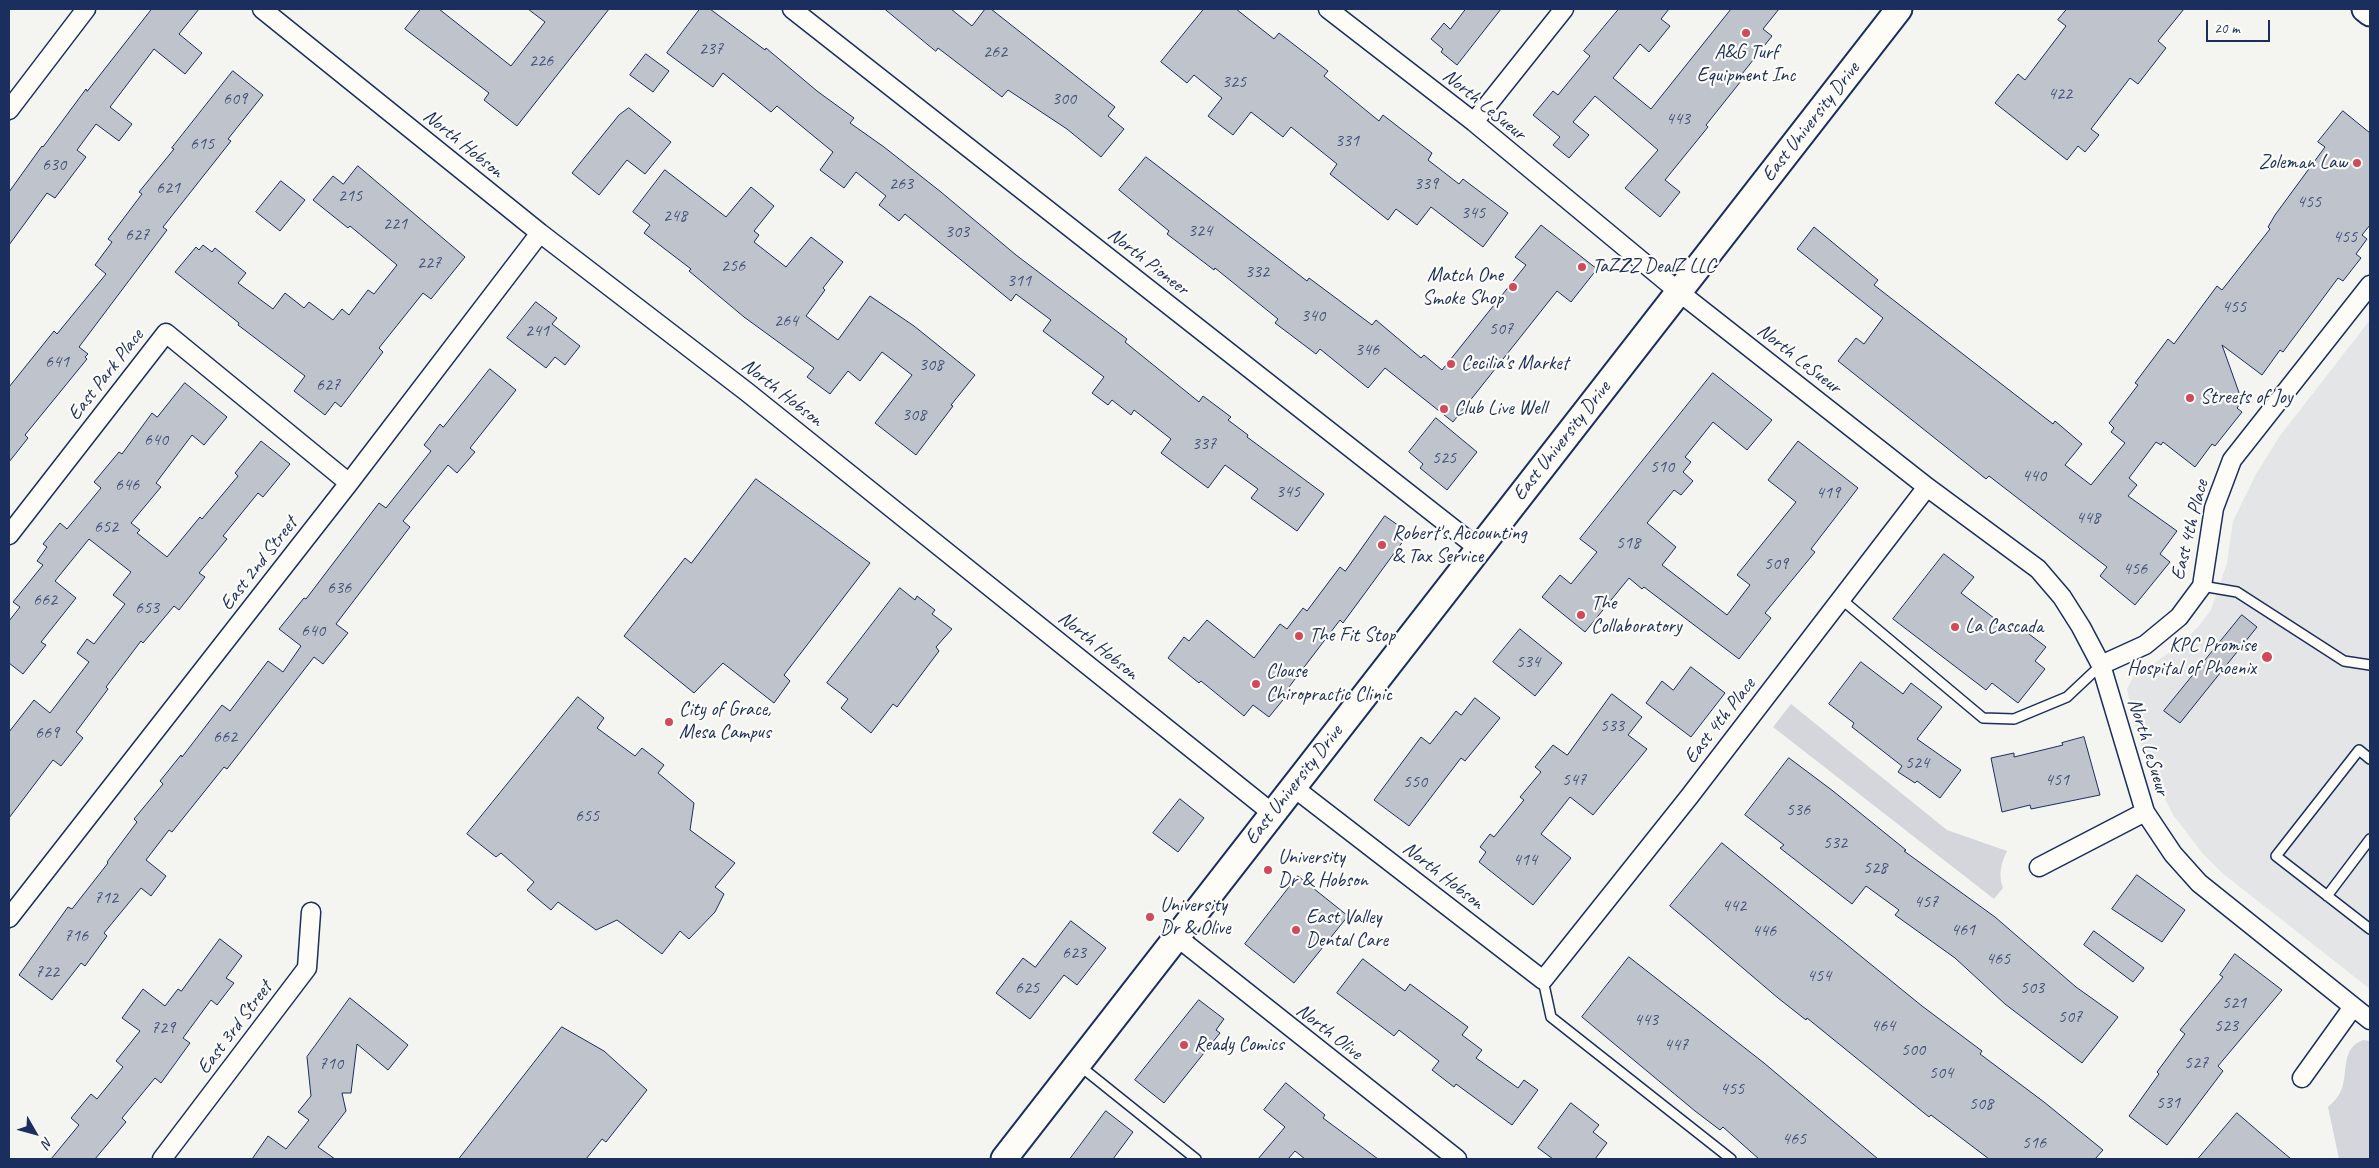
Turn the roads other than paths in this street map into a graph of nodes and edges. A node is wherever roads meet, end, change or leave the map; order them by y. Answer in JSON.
{"nodes":[{"id":1,"x":86,"y":9,"type":"edge"},
{"id":2,"x":265,"y":9,"type":"edge"},
{"id":3,"x":792,"y":9,"type":"edge"},
{"id":4,"x":1328,"y":9,"type":"edge"},
{"id":5,"x":1564,"y":9,"type":"edge"},
{"id":6,"x":1899,"y":9,"type":"edge"},
{"id":7,"x":2365,"y":9,"type":"edge"},
{"id":8,"x":2370,"y":13,"type":"edge"},
{"id":9,"x":9,"y":110,"type":"edge"},
{"id":10,"x":1474,"y":122,"type":"junction"},
{"id":11,"x":540,"y":233,"type":"junction"},
{"id":12,"x":2370,"y":285,"type":"edge"},
{"id":13,"x":1679,"y":292,"type":"junction"},
{"id":14,"x":349,"y":483,"type":"junction"},
{"id":15,"x":1927,"y":486,"type":"junction"},
{"id":16,"x":9,"y":535,"type":"edge"},
{"id":17,"x":1478,"y":548,"type":"junction"},
{"id":18,"x":2202,"y":586,"type":"junction"},
{"id":19,"x":1841,"y":599,"type":"junction"},
{"id":20,"x":2101,"y":665,"type":"junction"},
{"id":21,"x":2370,"y":665,"type":"edge"},
{"id":22,"x":2370,"y":759,"type":"edge"},
{"id":23,"x":1293,"y":787,"type":"junction"},
{"id":24,"x":2145,"y":812,"type":"junction"},
{"id":25,"x":1272,"y":813,"type":"junction"},
{"id":26,"x":2370,"y":839,"type":"edge"},
{"id":27,"x":2039,"y":866,"type":"dead end"},
{"id":28,"x":2327,"y":896,"type":"junction"},
{"id":29,"x":311,"y":912,"type":"dead end"},
{"id":30,"x":9,"y":918,"type":"edge"},
{"id":31,"x":2370,"y":929,"type":"edge"},
{"id":32,"x":1177,"y":937,"type":"junction"},
{"id":33,"x":1543,"y":980,"type":"junction"},
{"id":34,"x":2353,"y":1007,"type":"junction"},
{"id":35,"x":2370,"y":1020,"type":"edge"},
{"id":36,"x":1078,"y":1064,"type":"junction"},
{"id":37,"x":2302,"y":1078,"type":"dead end"},
{"id":38,"x":162,"y":1159,"type":"edge"},
{"id":39,"x":1004,"y":1159,"type":"edge"},
{"id":40,"x":1196,"y":1159,"type":"edge"},
{"id":41,"x":1457,"y":1159,"type":"edge"},
{"id":42,"x":1731,"y":1159,"type":"edge"}],
"edges":[{"from":1,"to":9,"type":"street"},
{"from":2,"to":11,"type":"street","name":"North Hobson"},
{"from":3,"to":17,"type":"street","name":"North Pioneer"},
{"from":4,"to":10,"type":"street","name":"North LeSueur"},
{"from":5,"to":10,"type":"street"},
{"from":6,"to":13,"type":"main road","name":"East University Drive"},
{"from":7,"to":8,"type":"main road"},
{"from":10,"to":13,"type":"street","name":"North LeSueur"},
{"from":11,"to":14,"type":"street","name":"East 2nd Street"},
{"from":11,"to":25,"type":"street","name":"North Hobson"},
{"from":12,"to":18,"type":"street","name":"East 4th Place"},
{"from":13,"to":15,"type":"street","name":"North LeSueur"},
{"from":13,"to":17,"type":"main road","name":"East University Drive"},
{"from":14,"to":16,"type":"street","name":"East Park Place"},
{"from":14,"to":30,"type":"street","name":"East 2nd Street"},
{"from":15,"to":19,"type":"street","name":"East 4th Place"},
{"from":15,"to":20,"type":"street","name":"North LeSueur"},
{"from":17,"to":23,"type":"main road","name":"East University Drive"},
{"from":18,"to":20,"type":"street","name":"East 4th Place"},
{"from":18,"to":21,"type":"lane"},
{"from":19,"to":20,"type":"lane"},
{"from":19,"to":33,"type":"street","name":"East 4th Place"},
{"from":20,"to":24,"type":"street","name":"North LeSueur"},
{"from":22,"to":28,"type":"lane"},
{"from":23,"to":25,"type":"main road","name":"East University Drive"},
{"from":23,"to":33,"type":"street","name":"North Hobson"},
{"from":24,"to":27,"type":"street","name":"North LeSueur"},
{"from":24,"to":34,"type":"street","name":"North LeSueur"},
{"from":25,"to":32,"type":"main road","name":"East University Drive"},
{"from":26,"to":28,"type":"lane"},
{"from":28,"to":31,"type":"lane"},
{"from":29,"to":38,"type":"street","name":"East 3rd Street"},
{"from":32,"to":36,"type":"main road","name":"East University Drive"},
{"from":32,"to":41,"type":"street","name":"North Olive"},
{"from":33,"to":42,"type":"lane"},
{"from":34,"to":35,"type":"street","name":"North LeSueur"},
{"from":34,"to":37,"type":"street"},
{"from":36,"to":39,"type":"main road","name":"East University Drive"},
{"from":36,"to":40,"type":"lane"}]}
